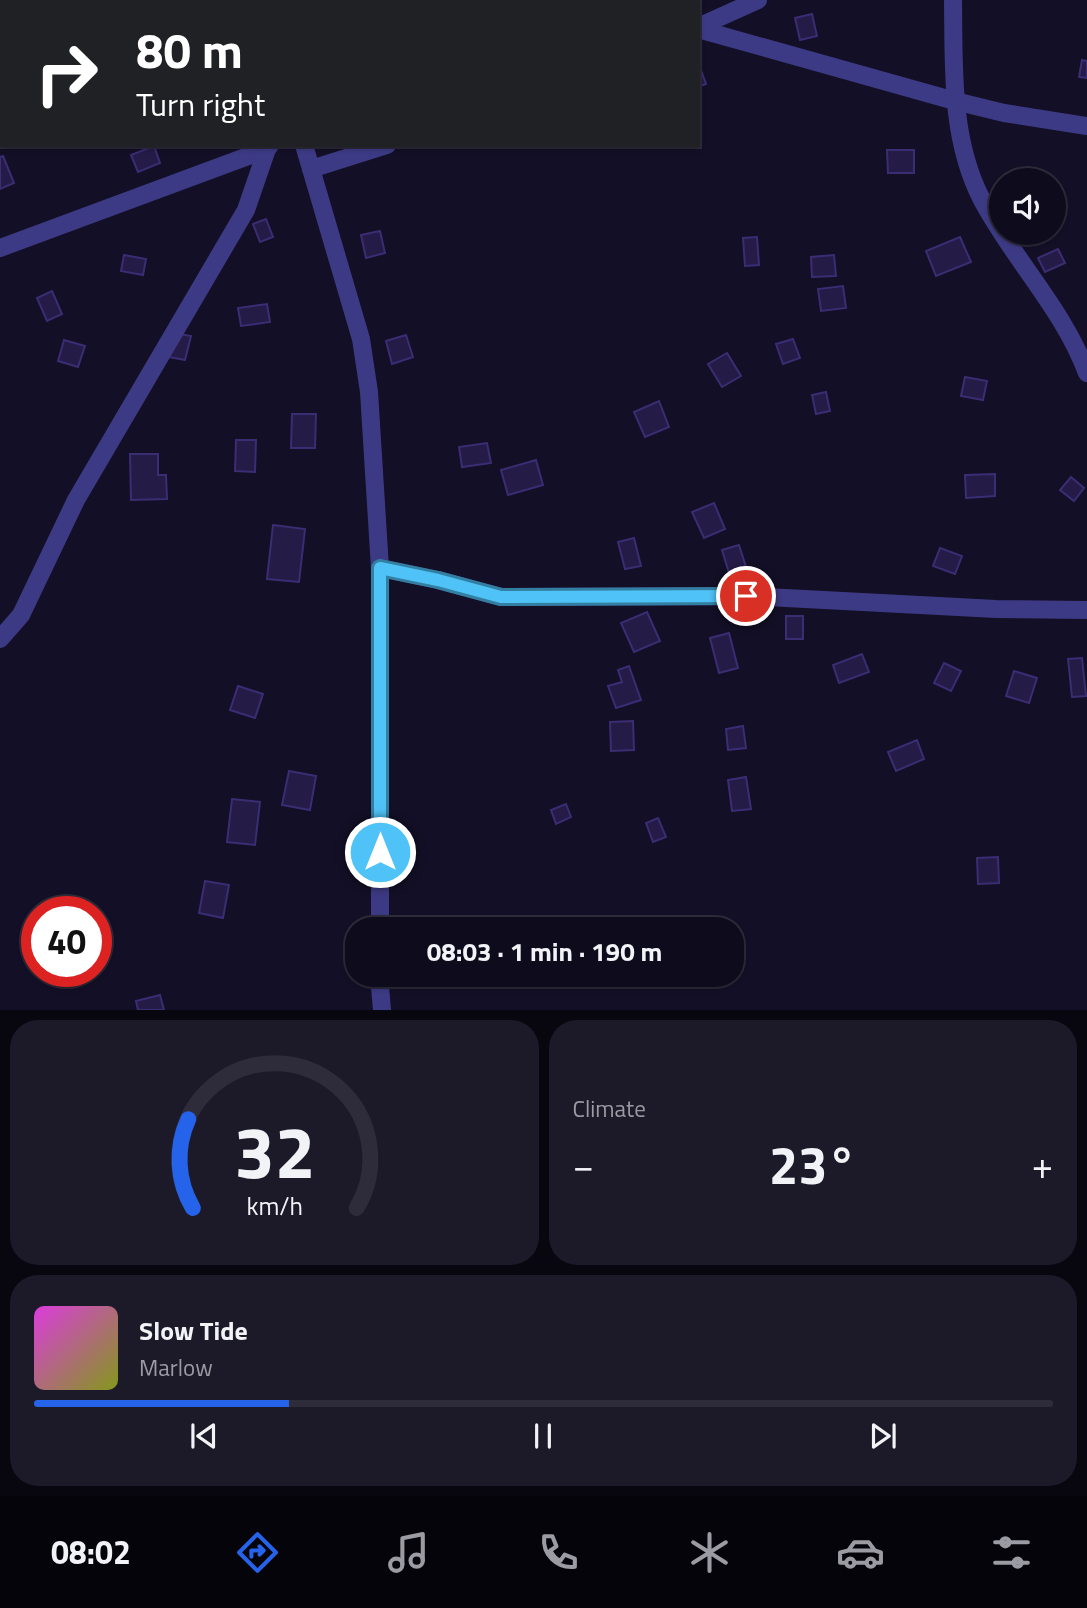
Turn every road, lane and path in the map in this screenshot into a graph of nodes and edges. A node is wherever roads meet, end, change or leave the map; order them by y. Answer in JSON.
{"nodes":[{"id":1,"x":758,"y":0,"type":"edge"},
{"id":2,"x":953,"y":0,"type":"edge"},
{"id":3,"x":700,"y":27,"type":"edge"},
{"id":4,"x":700,"y":29,"type":"edge"},
{"id":5,"x":955,"y":101,"type":"junction"},
{"id":6,"x":1087,"y":126,"type":"edge"},
{"id":7,"x":268,"y":147,"type":"edge"},
{"id":8,"x":305,"y":147,"type":"edge"},
{"id":9,"x":381,"y":147,"type":"edge"},
{"id":10,"x":311,"y":169,"type":"junction"},
{"id":11,"x":0,"y":248,"type":"edge"},
{"id":12,"x":1087,"y":373,"type":"edge"},
{"id":13,"x":380,"y":568,"type":"junction"},
{"id":14,"x":1087,"y":610,"type":"edge"},
{"id":15,"x":0,"y":639,"type":"edge"},
{"id":16,"x":380,"y":917,"type":"edge"},
{"id":17,"x":380,"y":987,"type":"edge"},
{"id":18,"x":382,"y":1010,"type":"edge"}],
"edges":[{"from":1,"to":3,"type":"street"},
{"from":2,"to":5,"type":"street"},
{"from":4,"to":5,"type":"street"},
{"from":5,"to":6,"type":"street"},
{"from":5,"to":12,"type":"street"},
{"from":7,"to":11,"type":"street"},
{"from":7,"to":15,"type":"street"},
{"from":8,"to":10,"type":"street"},
{"from":9,"to":10,"type":"street"},
{"from":10,"to":13,"type":"street"},
{"from":13,"to":14,"type":"street"},
{"from":13,"to":16,"type":"street"},
{"from":17,"to":18,"type":"street"}]}
